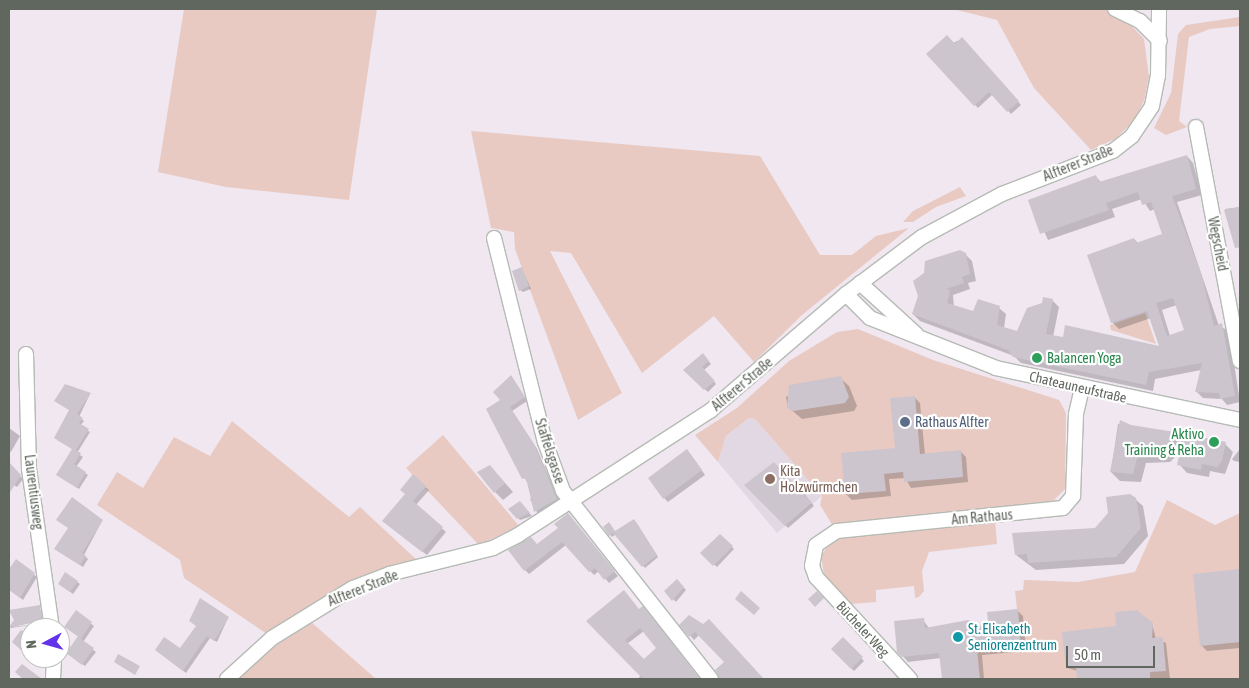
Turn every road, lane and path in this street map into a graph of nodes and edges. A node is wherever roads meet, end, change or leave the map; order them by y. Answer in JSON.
{"nodes":[{"id":1,"x":1115,"y":9,"type":"edge"},
{"id":2,"x":1159,"y":9,"type":"edge"},
{"id":3,"x":1160,"y":40,"type":"junction"},
{"id":4,"x":1196,"y":127,"type":"dead end"},
{"id":5,"x":494,"y":238,"type":"dead end"},
{"id":6,"x":860,"y":283,"type":"junction"},
{"id":7,"x":846,"y":294,"type":"junction"},
{"id":8,"x":921,"y":337,"type":"junction"},
{"id":9,"x":26,"y":354,"type":"dead end"},
{"id":10,"x":1240,"y":361,"type":"edge"},
{"id":11,"x":1082,"y":389,"type":"junction"},
{"id":12,"x":1240,"y":420,"type":"edge"},
{"id":13,"x":572,"y":500,"type":"junction"},
{"id":14,"x":816,"y":577,"type":"joint"},
{"id":15,"x":51,"y":618,"type":"edge"},
{"id":16,"x":227,"y":679,"type":"edge"},
{"id":17,"x":711,"y":679,"type":"edge"},
{"id":18,"x":910,"y":679,"type":"edge"}],
"edges":[{"from":1,"to":3,"type":"street"},
{"from":2,"to":3,"type":"street","name":"Alfterer Straße"},
{"from":3,"to":6,"type":"street","name":"Alfterer Straße"},
{"from":4,"to":10,"type":"street","name":"Wegscheid"},
{"from":5,"to":13,"type":"street","name":"Staffelsgasse"},
{"from":6,"to":7,"type":"street","name":"Alfterer Straße"},
{"from":6,"to":8,"type":"street","name":"Chateauneufstraße"},
{"from":7,"to":8,"type":"street","name":"Chateauneufstraße"},
{"from":7,"to":13,"type":"street","name":"Alfterer Straße"},
{"from":8,"to":11,"type":"street","name":"Chateauneufstraße"},
{"from":9,"to":15,"type":"street","name":"Laurentiusweg"},
{"from":11,"to":12,"type":"street","name":"Chateauneufstraße"},
{"from":11,"to":14,"type":"street","name":"Am Rathaus"},
{"from":13,"to":16,"type":"street","name":"Alfterer Straße"},
{"from":13,"to":17,"type":"street","name":"Staffelsgasse"},
{"from":14,"to":18,"type":"street","name":"Bücheler Weg"}]}
